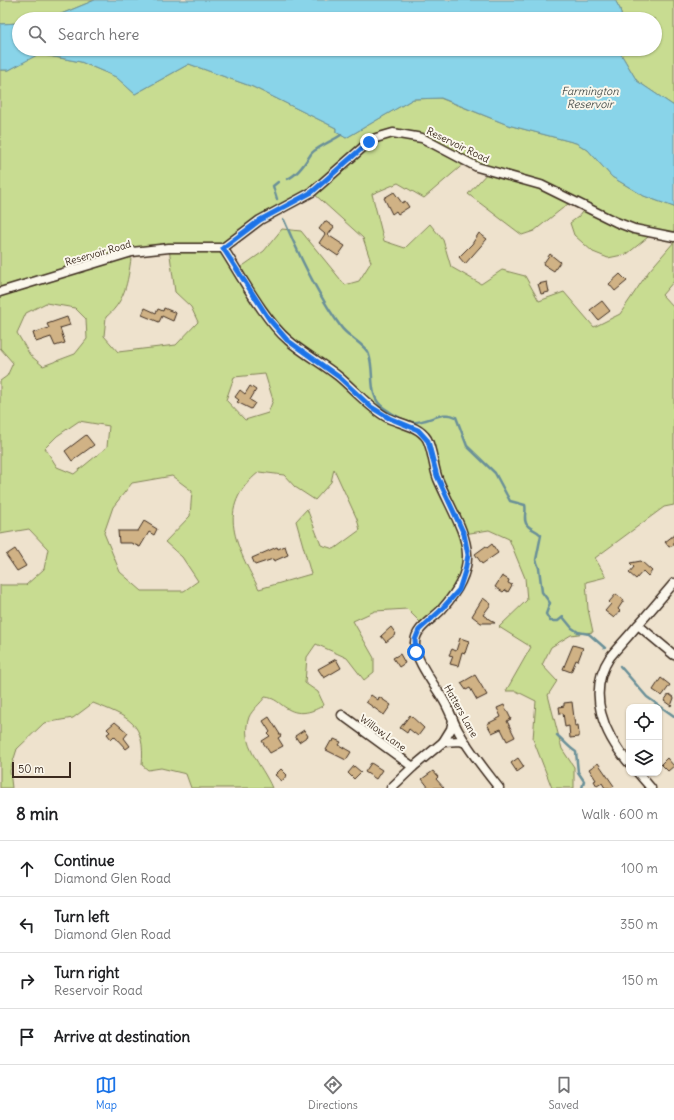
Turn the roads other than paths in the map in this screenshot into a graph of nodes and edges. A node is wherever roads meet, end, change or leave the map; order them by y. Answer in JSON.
{"nodes":[{"id":1,"x":674,"y":237,"type":"edge"},
{"id":2,"x":223,"y":248,"type":"junction"},
{"id":3,"x":0,"y":292,"type":"edge"},
{"id":4,"x":674,"y":583,"type":"edge"},
{"id":5,"x":638,"y":625,"type":"junction"},
{"id":6,"x":674,"y":655,"type":"edge"},
{"id":7,"x":342,"y":715,"type":"dead end"},
{"id":8,"x":453,"y":720,"type":"junction"},
{"id":9,"x":443,"y":742,"type":"junction"},
{"id":10,"x":466,"y":744,"type":"junction"},
{"id":11,"x":626,"y":759,"type":"edge"},
{"id":12,"x":413,"y":767,"type":"junction"},
{"id":13,"x":641,"y":776,"type":"edge"},
{"id":14,"x":391,"y":788,"type":"edge"},
{"id":15,"x":499,"y":788,"type":"edge"},
{"id":16,"x":651,"y":788,"type":"edge"}],
"edges":[{"from":1,"to":2,"type":"street","name":"Reservoir Road"},
{"from":2,"to":3,"type":"street","name":"Reservoir Road"},
{"from":2,"to":8,"type":"street","name":"Hatters Lane"},
{"from":4,"to":5,"type":"street"},
{"from":5,"to":6,"type":"street"},
{"from":5,"to":11,"type":"street"},
{"from":7,"to":12,"type":"street","name":"Willow Lane"},
{"from":8,"to":9,"type":"street"},
{"from":8,"to":10,"type":"street","name":"Hatters Lane"},
{"from":9,"to":10,"type":"street"},
{"from":9,"to":12,"type":"street"},
{"from":10,"to":15,"type":"street","name":"Hatters Lane"},
{"from":12,"to":14,"type":"street"},
{"from":13,"to":16,"type":"street"}]}
